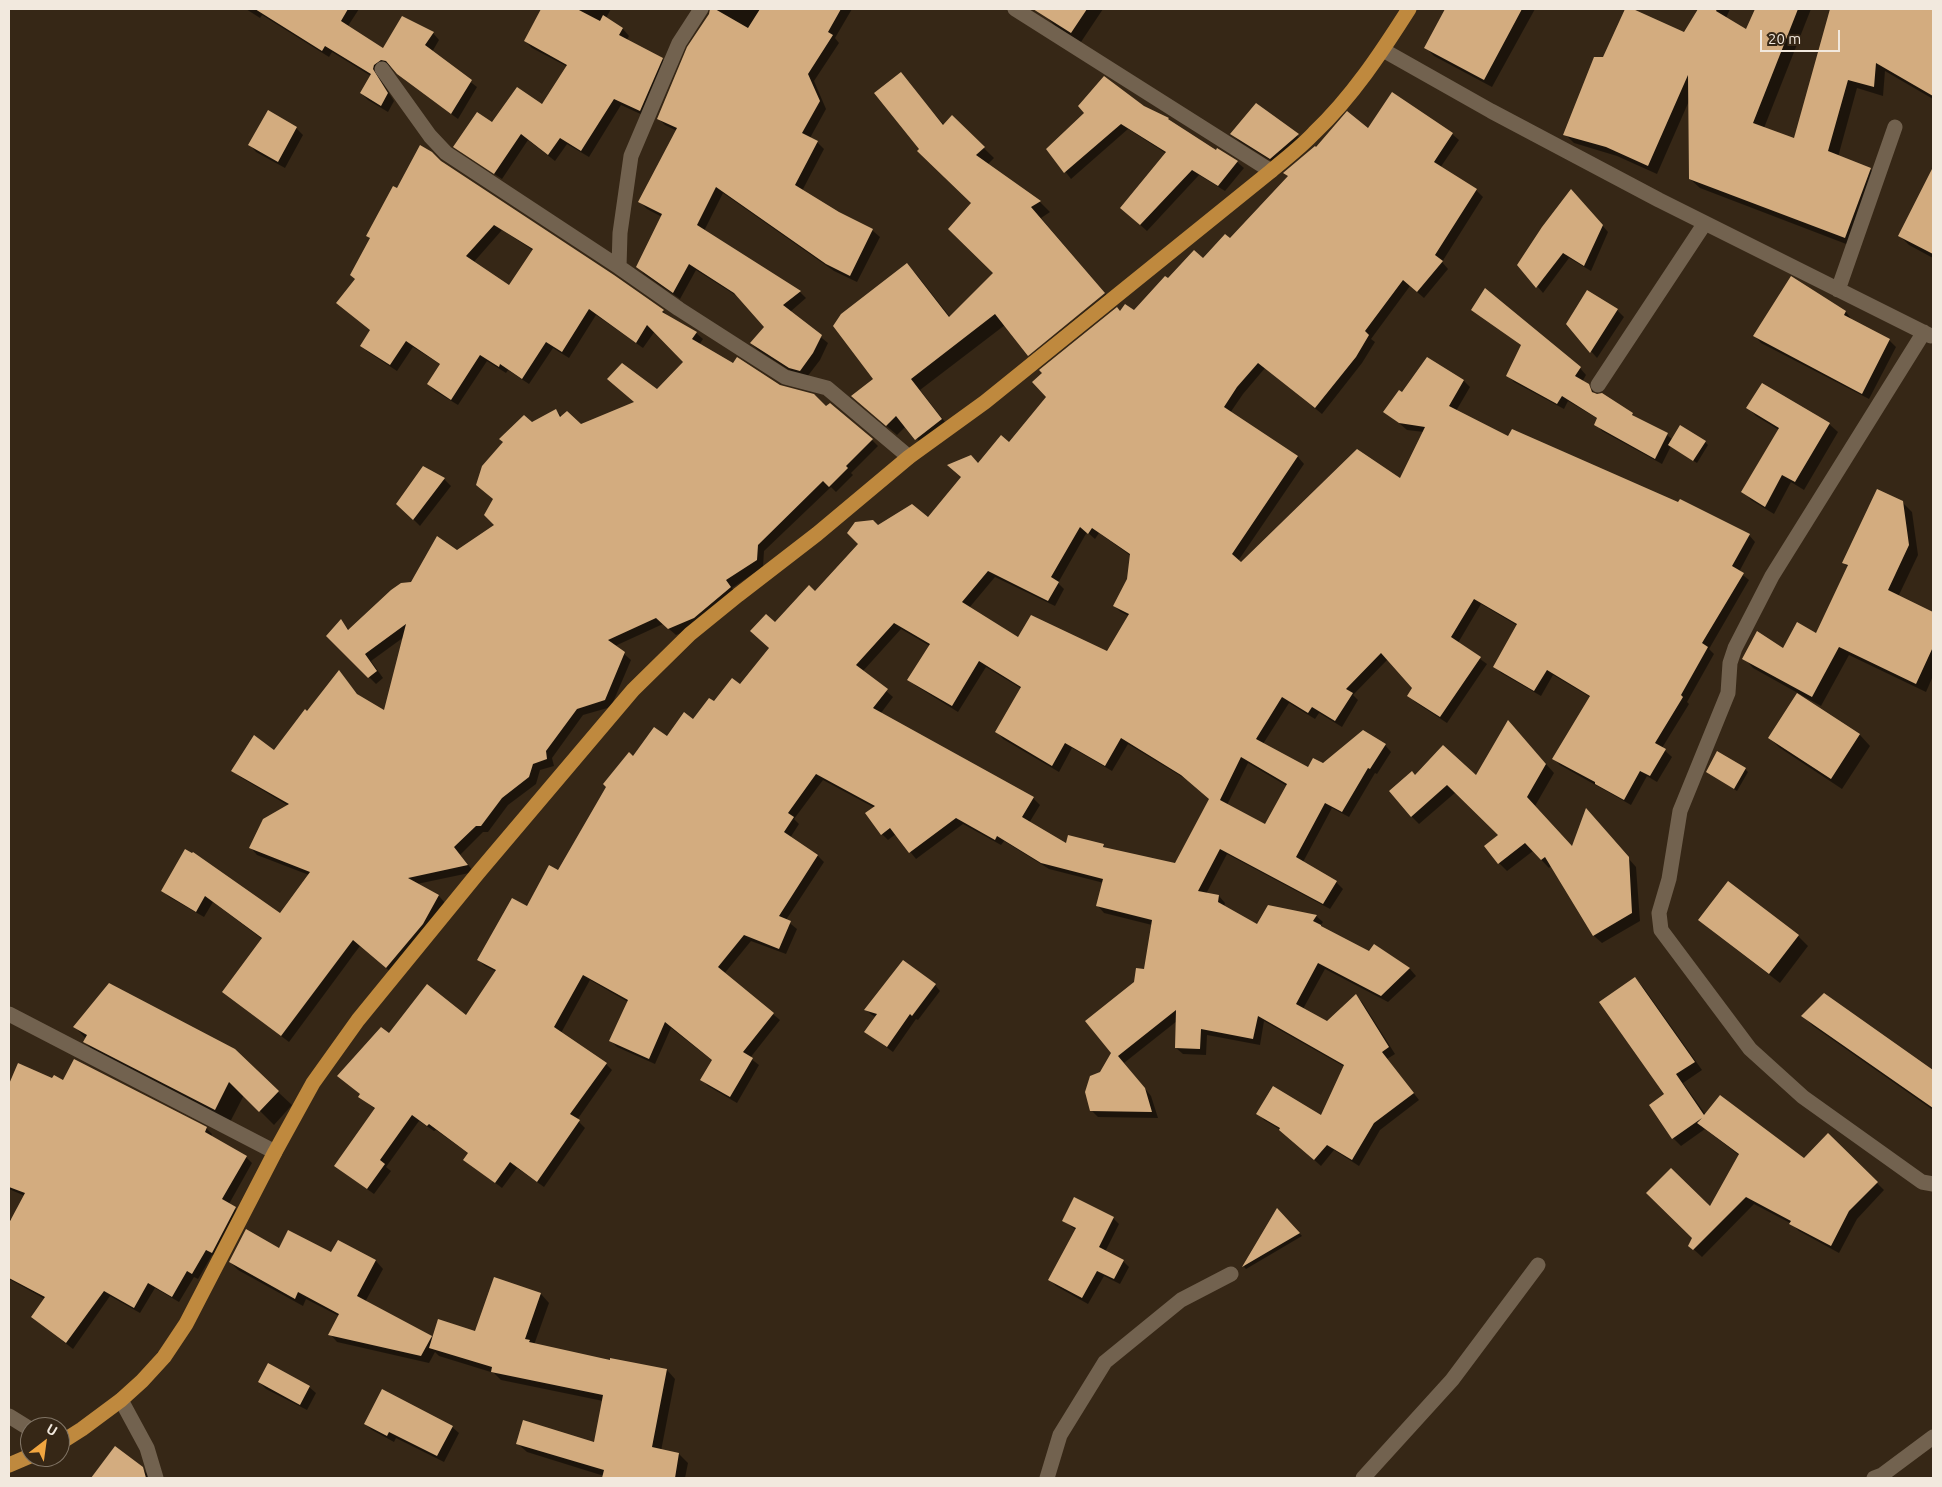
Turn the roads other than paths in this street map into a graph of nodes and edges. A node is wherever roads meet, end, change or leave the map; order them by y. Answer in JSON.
{"nodes":[{"id":1,"x":701,"y":9,"type":"edge"},
{"id":2,"x":1015,"y":9,"type":"edge"},
{"id":3,"x":1409,"y":9,"type":"edge"},
{"id":4,"x":1383,"y":50,"type":"junction"},
{"id":5,"x":382,"y":69,"type":"dead end"},
{"id":6,"x":1895,"y":127,"type":"dead end"},
{"id":7,"x":1271,"y":171,"type":"junction"},
{"id":8,"x":1705,"y":223,"type":"junction"},
{"id":9,"x":619,"y":267,"type":"junction"},
{"id":10,"x":1838,"y":290,"type":"junction"},
{"id":11,"x":1929,"y":335,"type":"edge"},
{"id":12,"x":1598,"y":385,"type":"dead end"},
{"id":13,"x":909,"y":457,"type":"junction"},
{"id":14,"x":9,"y":1014,"type":"edge"},
{"id":15,"x":275,"y":1152,"type":"junction"},
{"id":16,"x":1933,"y":1184,"type":"edge"},
{"id":17,"x":1538,"y":1265,"type":"dead end"},
{"id":18,"x":1231,"y":1274,"type":"dead end"},
{"id":19,"x":121,"y":1400,"type":"junction"},
{"id":20,"x":9,"y":1416,"type":"edge"},
{"id":21,"x":20,"y":1423,"type":"edge"},
{"id":22,"x":70,"y":1436,"type":"edge"},
{"id":23,"x":1933,"y":1437,"type":"edge"},
{"id":24,"x":156,"y":1478,"type":"edge"},
{"id":25,"x":1047,"y":1478,"type":"edge"},
{"id":26,"x":1363,"y":1478,"type":"edge"},
{"id":27,"x":1874,"y":1478,"type":"edge"}],
"edges":[{"from":1,"to":9,"type":"street"},
{"from":2,"to":7,"type":"street"},
{"from":3,"to":4,"type":"main road"},
{"from":4,"to":7,"type":"main road"},
{"from":4,"to":8,"type":"street"},
{"from":5,"to":9,"type":"street"},
{"from":6,"to":10,"type":"street"},
{"from":7,"to":13,"type":"main road"},
{"from":8,"to":10,"type":"street"},
{"from":8,"to":12,"type":"street"},
{"from":9,"to":13,"type":"street"},
{"from":10,"to":11,"type":"street"},
{"from":11,"to":16,"type":"street"},
{"from":13,"to":15,"type":"main road"},
{"from":14,"to":15,"type":"street"},
{"from":15,"to":19,"type":"main road"},
{"from":17,"to":26,"type":"street"},
{"from":18,"to":25,"type":"street"},
{"from":19,"to":22,"type":"main road"},
{"from":19,"to":24,"type":"street"},
{"from":20,"to":21,"type":"street"},
{"from":23,"to":27,"type":"street"}]}
